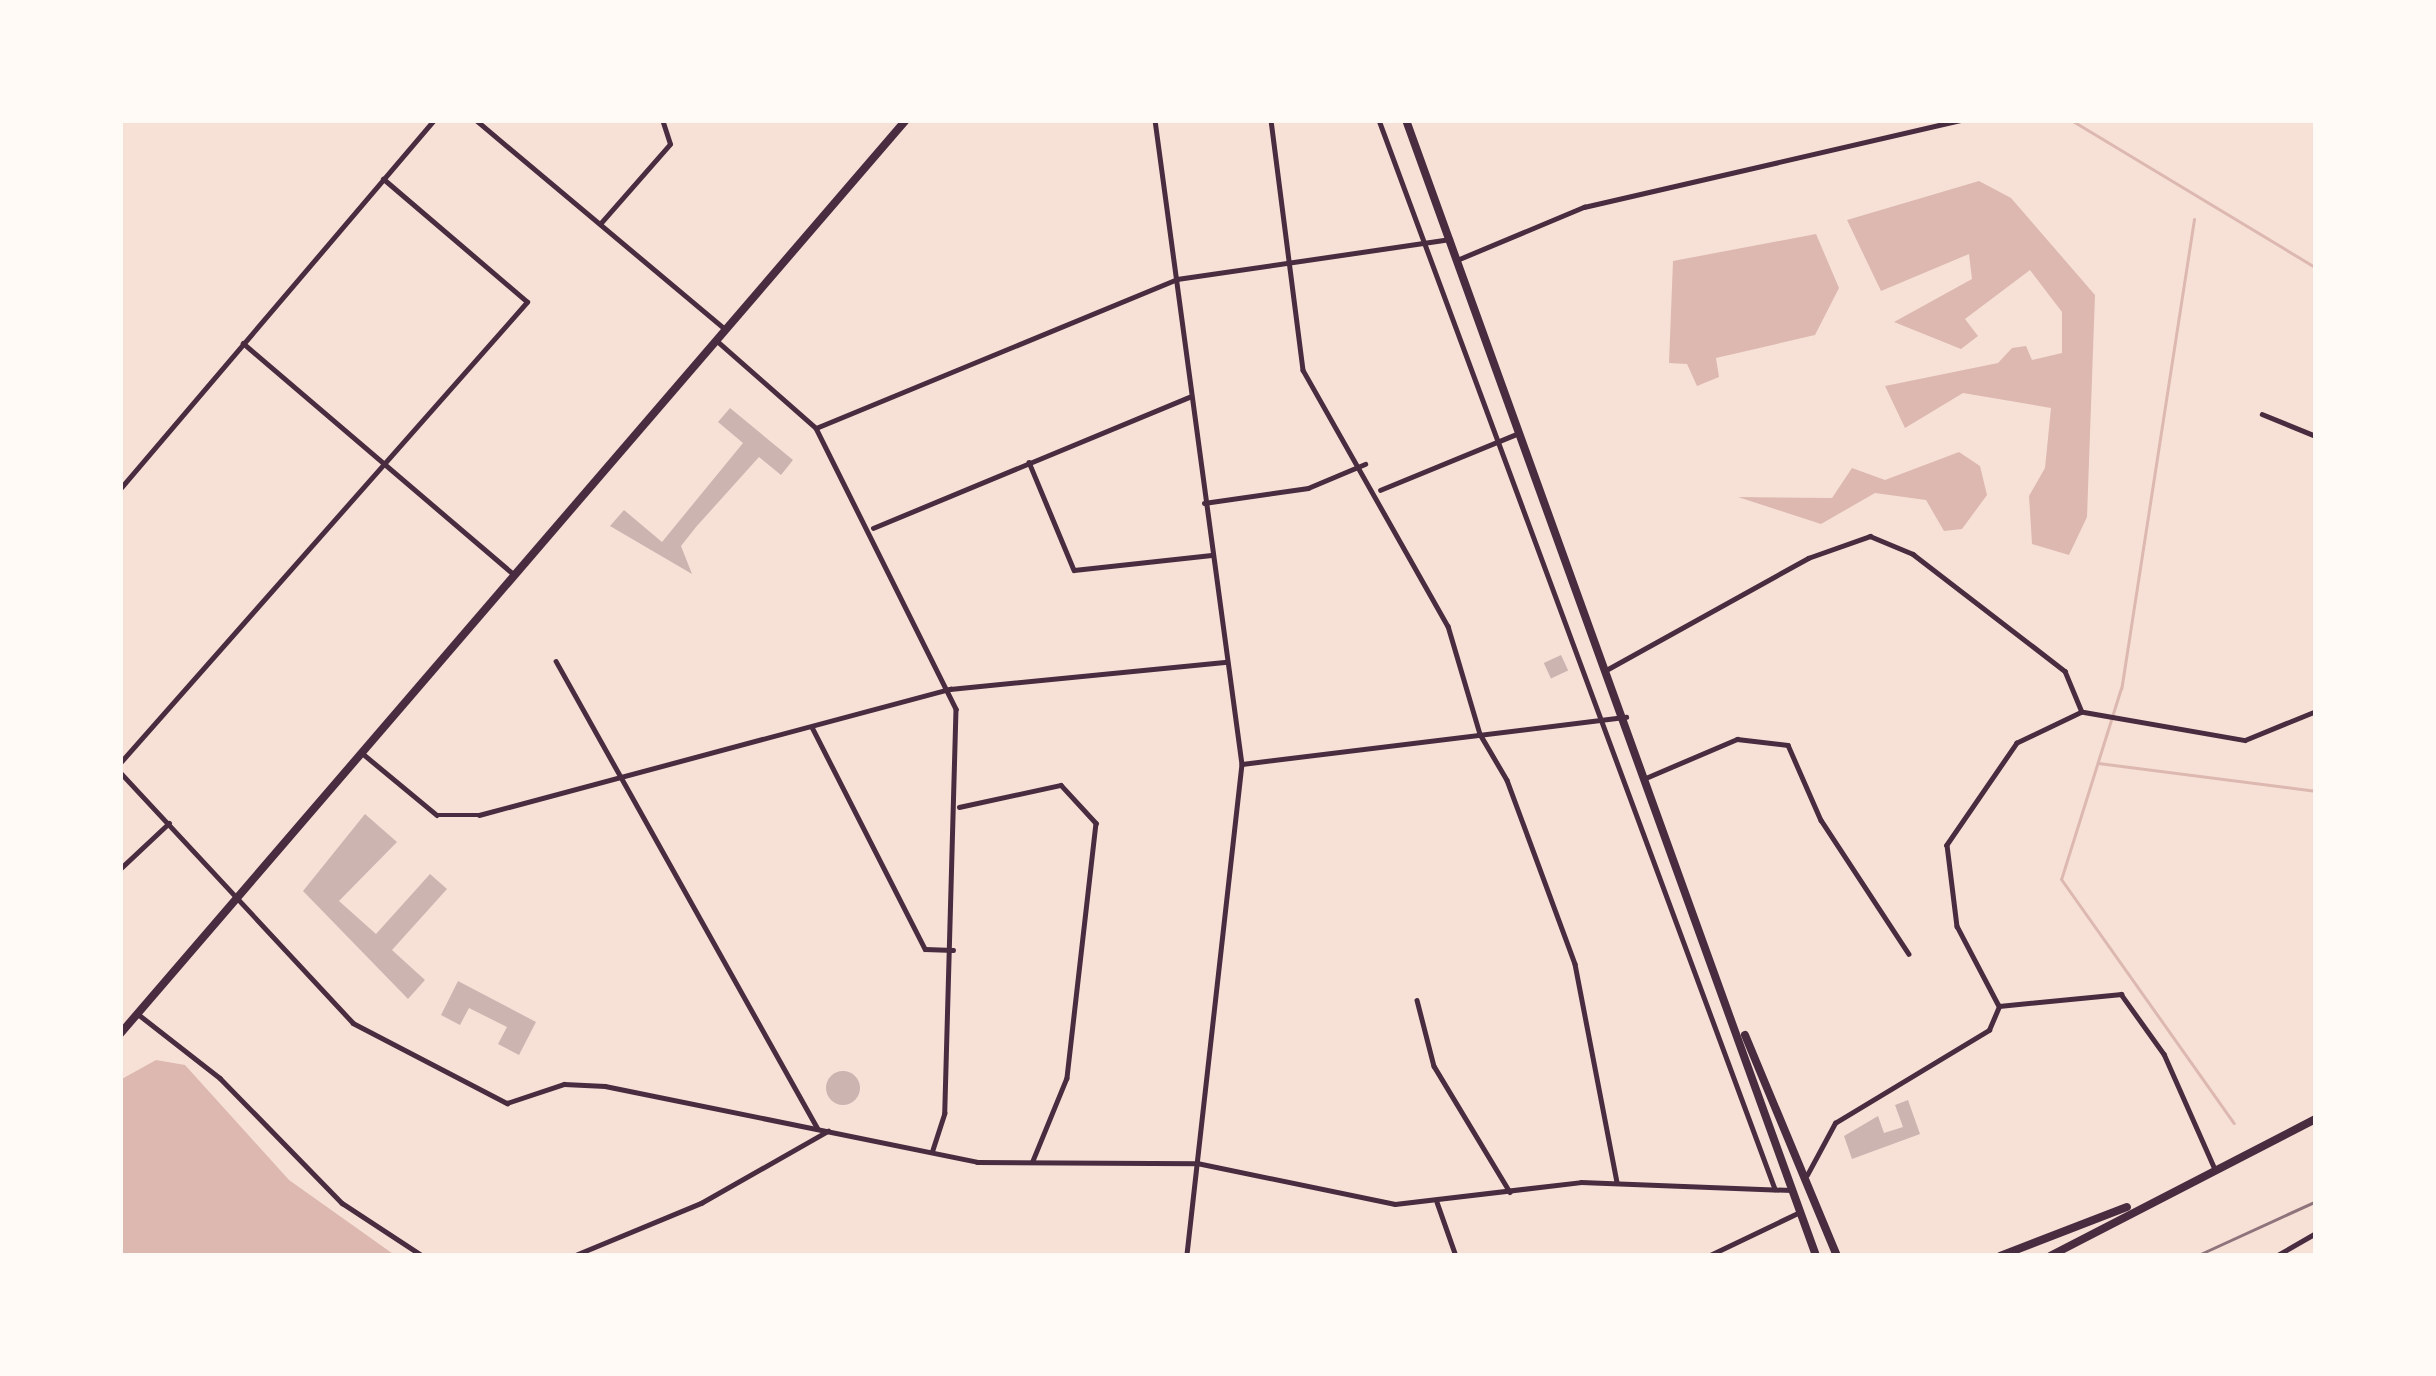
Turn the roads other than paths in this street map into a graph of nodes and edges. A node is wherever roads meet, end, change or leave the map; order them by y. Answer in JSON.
{"nodes":[{"id":1,"x":434,"y":120,"type":"edge"},
{"id":2,"x":476,"y":120,"type":"edge"},
{"id":3,"x":662,"y":120,"type":"edge"},
{"id":4,"x":906,"y":120,"type":"edge"},
{"id":5,"x":1155,"y":120,"type":"edge"},
{"id":6,"x":1271,"y":120,"type":"edge"},
{"id":7,"x":1379,"y":120,"type":"edge"},
{"id":8,"x":1406,"y":120,"type":"edge"},
{"id":9,"x":1960,"y":120,"type":"edge"},
{"id":10,"x":383,"y":179,"type":"junction"},
{"id":11,"x":598,"y":226,"type":"junction"},
{"id":12,"x":1450,"y":239,"type":"junction"},
{"id":13,"x":1428,"y":246,"type":"junction"},
{"id":14,"x":1457,"y":260,"type":"junction"},
{"id":15,"x":1288,"y":265,"type":"junction"},
{"id":16,"x":1177,"y":279,"type":"junction"},
{"id":17,"x":725,"y":329,"type":"junction"},
{"id":18,"x":716,"y":340,"type":"junction"},
{"id":19,"x":243,"y":343,"type":"junction"},
{"id":20,"x":1190,"y":397,"type":"junction"},
{"id":21,"x":2261,"y":415,"type":"dead end"},
{"id":22,"x":817,"y":428,"type":"junction"},
{"id":23,"x":1521,"y":432,"type":"junction"},
{"id":24,"x":2316,"y":436,"type":"edge"},
{"id":25,"x":1499,"y":440,"type":"junction"},
{"id":26,"x":385,"y":462,"type":"junction"},
{"id":27,"x":1029,"y":462,"type":"junction"},
{"id":28,"x":1365,"y":464,"type":"junction"},
{"id":29,"x":120,"y":489,"type":"edge"},
{"id":30,"x":1380,"y":490,"type":"junction"},
{"id":31,"x":1204,"y":503,"type":"junction"},
{"id":32,"x":873,"y":528,"type":"junction"},
{"id":33,"x":1211,"y":555,"type":"junction"},
{"id":34,"x":514,"y":575,"type":"junction"},
{"id":35,"x":556,"y":661,"type":"dead end"},
{"id":36,"x":1227,"y":662,"type":"junction"},
{"id":37,"x":1608,"y":669,"type":"junction"},
{"id":38,"x":950,"y":689,"type":"junction"},
{"id":39,"x":2082,"y":712,"type":"junction"},
{"id":40,"x":2316,"y":712,"type":"edge"},
{"id":41,"x":1626,"y":717,"type":"junction"},
{"id":42,"x":1603,"y":722,"type":"junction"},
{"id":43,"x":812,"y":726,"type":"junction"},
{"id":44,"x":1480,"y":734,"type":"junction"},
{"id":45,"x":362,"y":753,"type":"junction"},
{"id":46,"x":120,"y":763,"type":"edge"},
{"id":47,"x":1242,"y":764,"type":"junction"},
{"id":48,"x":120,"y":772,"type":"edge"},
{"id":49,"x":627,"y":776,"type":"junction"},
{"id":50,"x":1648,"y":777,"type":"junction"},
{"id":51,"x":958,"y":808,"type":"junction"},
{"id":52,"x":169,"y":823,"type":"junction"},
{"id":53,"x":120,"y":869,"type":"edge"},
{"id":54,"x":242,"y":892,"type":"junction"},
{"id":55,"x":953,"y":950,"type":"junction"},
{"id":56,"x":1909,"y":954,"type":"dead end"},
{"id":57,"x":1417,"y":1000,"type":"dead end"},
{"id":58,"x":1999,"y":1006,"type":"junction"},
{"id":59,"x":137,"y":1014,"type":"junction"},
{"id":60,"x":1736,"y":1018,"type":"junction"},
{"id":61,"x":120,"y":1034,"type":"edge"},
{"id":62,"x":2316,"y":1119,"type":"edge"},
{"id":63,"x":818,"y":1130,"type":"junction"},
{"id":64,"x":828,"y":1132,"type":"junction"},
{"id":65,"x":933,"y":1151,"type":"junction"},
{"id":66,"x":1033,"y":1161,"type":"junction"},
{"id":67,"x":1197,"y":1162,"type":"junction"},
{"id":68,"x":2214,"y":1167,"type":"junction"},
{"id":69,"x":1807,"y":1174,"type":"junction"},
{"id":70,"x":1617,"y":1182,"type":"junction"},
{"id":71,"x":1776,"y":1190,"type":"junction"},
{"id":72,"x":1792,"y":1190,"type":"junction"},
{"id":73,"x":1510,"y":1192,"type":"junction"},
{"id":74,"x":2145,"y":1200,"type":"junction"},
{"id":75,"x":1437,"y":1202,"type":"junction"},
{"id":76,"x":1801,"y":1212,"type":"junction"},
{"id":77,"x":2316,"y":1234,"type":"edge"},
{"id":78,"x":423,"y":1256,"type":"edge"},
{"id":79,"x":572,"y":1256,"type":"edge"},
{"id":80,"x":1187,"y":1256,"type":"edge"},
{"id":81,"x":1456,"y":1256,"type":"edge"},
{"id":82,"x":1708,"y":1256,"type":"edge"},
{"id":83,"x":1816,"y":1256,"type":"edge"},
{"id":84,"x":1837,"y":1256,"type":"edge"},
{"id":85,"x":2000,"y":1256,"type":"edge"},
{"id":86,"x":2050,"y":1256,"type":"edge"},
{"id":87,"x":2276,"y":1256,"type":"edge"}],
"edges":[{"from":1,"to":10,"type":"street"},
{"from":2,"to":11,"type":"street"},
{"from":3,"to":11,"type":"street"},
{"from":4,"to":17,"type":"main road"},
{"from":5,"to":16,"type":"street"},
{"from":6,"to":15,"type":"street"},
{"from":7,"to":13,"type":"street"},
{"from":8,"to":12,"type":"main road"},
{"from":9,"to":14,"type":"street"},
{"from":10,"to":19,"type":"street"},
{"from":10,"to":26,"type":"street"},
{"from":11,"to":17,"type":"street"},
{"from":12,"to":13,"type":"street"},
{"from":12,"to":14,"type":"main road"},
{"from":13,"to":15,"type":"street"},
{"from":13,"to":25,"type":"street"},
{"from":14,"to":23,"type":"main road"},
{"from":15,"to":16,"type":"street"},
{"from":15,"to":28,"type":"street"},
{"from":16,"to":20,"type":"street"},
{"from":16,"to":22,"type":"street"},
{"from":17,"to":18,"type":"main road"},
{"from":18,"to":22,"type":"street"},
{"from":18,"to":34,"type":"main road"},
{"from":19,"to":26,"type":"street"},
{"from":19,"to":29,"type":"street"},
{"from":20,"to":27,"type":"street"},
{"from":20,"to":31,"type":"street"},
{"from":21,"to":24,"type":"street"},
{"from":22,"to":32,"type":"street"},
{"from":23,"to":25,"type":"street"},
{"from":23,"to":37,"type":"main road"},
{"from":25,"to":30,"type":"street"},
{"from":25,"to":42,"type":"street"},
{"from":26,"to":34,"type":"street"},
{"from":26,"to":46,"type":"street"},
{"from":27,"to":32,"type":"street"},
{"from":27,"to":33,"type":"street"},
{"from":28,"to":30,"type":"street"},
{"from":28,"to":31,"type":"street"},
{"from":30,"to":44,"type":"street"},
{"from":31,"to":33,"type":"street"},
{"from":32,"to":38,"type":"street"},
{"from":33,"to":36,"type":"street"},
{"from":34,"to":45,"type":"main road"},
{"from":35,"to":49,"type":"street"},
{"from":36,"to":38,"type":"street"},
{"from":36,"to":47,"type":"street"},
{"from":37,"to":39,"type":"street"},
{"from":37,"to":41,"type":"main road"},
{"from":38,"to":43,"type":"street"},
{"from":38,"to":51,"type":"street"},
{"from":39,"to":40,"type":"street"},
{"from":39,"to":58,"type":"street"},
{"from":41,"to":42,"type":"street"},
{"from":41,"to":50,"type":"main road"},
{"from":42,"to":44,"type":"street"},
{"from":42,"to":71,"type":"street"},
{"from":43,"to":49,"type":"street"},
{"from":43,"to":55,"type":"street"},
{"from":44,"to":47,"type":"street"},
{"from":44,"to":70,"type":"street"},
{"from":45,"to":49,"type":"street"},
{"from":45,"to":54,"type":"main road"},
{"from":47,"to":67,"type":"street"},
{"from":48,"to":52,"type":"street"},
{"from":49,"to":63,"type":"street"},
{"from":50,"to":56,"type":"street"},
{"from":50,"to":60,"type":"main road"},
{"from":51,"to":55,"type":"street"},
{"from":51,"to":66,"type":"street"},
{"from":52,"to":53,"type":"street"},
{"from":52,"to":54,"type":"street"},
{"from":54,"to":59,"type":"main road"},
{"from":54,"to":63,"type":"street"},
{"from":55,"to":65,"type":"street"},
{"from":57,"to":73,"type":"street"},
{"from":58,"to":68,"type":"street"},
{"from":58,"to":69,"type":"street"},
{"from":59,"to":61,"type":"main road"},
{"from":59,"to":78,"type":"street"},
{"from":60,"to":69,"type":"main road"},
{"from":60,"to":72,"type":"main road"},
{"from":62,"to":68,"type":"main road"},
{"from":63,"to":64,"type":"street"},
{"from":64,"to":65,"type":"street"},
{"from":64,"to":79,"type":"street"},
{"from":65,"to":66,"type":"street"},
{"from":66,"to":67,"type":"street"},
{"from":67,"to":75,"type":"street"},
{"from":67,"to":80,"type":"street"},
{"from":68,"to":74,"type":"main road"},
{"from":69,"to":84,"type":"main road"},
{"from":70,"to":71,"type":"street"},
{"from":70,"to":73,"type":"street"},
{"from":71,"to":72,"type":"street"},
{"from":72,"to":76,"type":"main road"},
{"from":73,"to":75,"type":"street"},
{"from":74,"to":85,"type":"main road"},
{"from":74,"to":86,"type":"main road"},
{"from":75,"to":81,"type":"street"},
{"from":76,"to":82,"type":"street"},
{"from":76,"to":83,"type":"main road"},
{"from":77,"to":87,"type":"street"}]}
